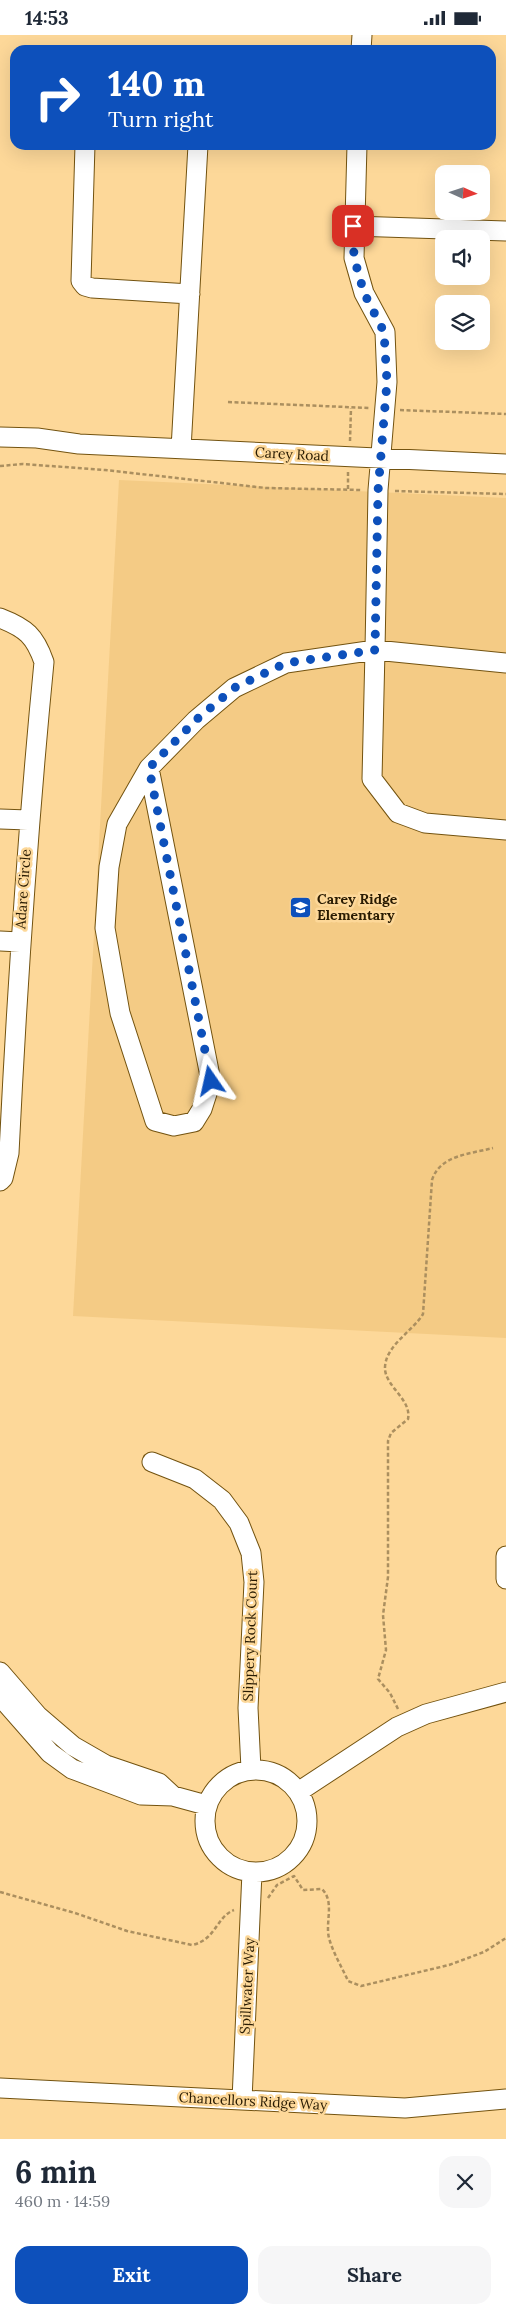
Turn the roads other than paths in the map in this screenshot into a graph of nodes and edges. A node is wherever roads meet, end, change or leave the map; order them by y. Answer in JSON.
{"nodes":[{"id":1,"x":86,"y":150,"type":"edge"},
{"id":2,"x":198,"y":150,"type":"edge"},
{"id":3,"x":357,"y":150,"type":"edge"},
{"id":4,"x":353,"y":226,"type":"junction"},
{"id":5,"x":506,"y":231,"type":"edge"},
{"id":6,"x":190,"y":294,"type":"junction"},
{"id":7,"x":0,"y":437,"type":"edge"},
{"id":8,"x":79,"y":444,"type":"junction"},
{"id":9,"x":181,"y":449,"type":"junction"},
{"id":10,"x":0,"y":451,"type":"edge"},
{"id":11,"x":382,"y":458,"type":"junction"},
{"id":12,"x":506,"y":464,"type":"edge"},
{"id":13,"x":0,"y":618,"type":"edge"},
{"id":14,"x":375,"y":650,"type":"junction"},
{"id":15,"x":506,"y":663,"type":"edge"},
{"id":16,"x":149,"y":768,"type":"junction"},
{"id":17,"x":0,"y":819,"type":"edge"},
{"id":18,"x":28,"y":820,"type":"junction"},
{"id":19,"x":506,"y":830,"type":"edge"},
{"id":20,"x":0,"y":941,"type":"edge"},
{"id":21,"x":20,"y":942,"type":"junction"},
{"id":22,"x":9,"y":963,"type":"edge"},
{"id":23,"x":0,"y":1181,"type":"edge"},
{"id":24,"x":152,"y":1463,"type":"dead end"},
{"id":25,"x":506,"y":1556,"type":"edge"},
{"id":26,"x":506,"y":1579,"type":"edge"},
{"id":27,"x":0,"y":1672,"type":"edge"},
{"id":28,"x":506,"y":1692,"type":"edge"},
{"id":29,"x":0,"y":1696,"type":"edge"},
{"id":30,"x":27,"y":1716,"type":"junction"},
{"id":31,"x":90,"y":1756,"type":"junction"},
{"id":32,"x":251,"y":1769,"type":"junction"},
{"id":33,"x":80,"y":1773,"type":"junction"},
{"id":34,"x":298,"y":1792,"type":"junction"},
{"id":35,"x":172,"y":1796,"type":"junction"},
{"id":36,"x":206,"y":1805,"type":"junction"},
{"id":37,"x":252,"y":1872,"type":"junction"},
{"id":38,"x":0,"y":2088,"type":"edge"},
{"id":39,"x":506,"y":2099,"type":"edge"},
{"id":40,"x":242,"y":2100,"type":"junction"}],
"edges":[{"from":1,"to":6,"type":"street"},
{"from":2,"to":6,"type":"street"},
{"from":3,"to":4,"type":"street"},
{"from":4,"to":5,"type":"street"},
{"from":4,"to":11,"type":"street"},
{"from":6,"to":9,"type":"street"},
{"from":7,"to":8,"type":"street","name":"Carey Road"},
{"from":8,"to":9,"type":"street","name":"Carey Road"},
{"from":8,"to":10,"type":"street","name":"Carey Road"},
{"from":9,"to":11,"type":"street","name":"Carey Road"},
{"from":11,"to":12,"type":"street","name":"Carey Road"},
{"from":11,"to":14,"type":"street"},
{"from":13,"to":18,"type":"street","name":"Adare Circle"},
{"from":14,"to":15,"type":"street"},
{"from":14,"to":16,"type":"street"},
{"from":14,"to":19,"type":"street"},
{"from":16,"to":16,"type":"street"},
{"from":17,"to":18,"type":"street"},
{"from":18,"to":21,"type":"street","name":"Adare Circle"},
{"from":20,"to":21,"type":"street"},
{"from":21,"to":22,"type":"street","name":"Adare Circle"},
{"from":22,"to":23,"type":"street","name":"Adare Circle"},
{"from":24,"to":32,"type":"street","name":"Slippery Rock Court"},
{"from":25,"to":26,"type":"street"},
{"from":27,"to":30,"type":"street"},
{"from":28,"to":34,"type":"street"},
{"from":29,"to":30,"type":"street"},
{"from":30,"to":31,"type":"street"},
{"from":30,"to":33,"type":"street"},
{"from":31,"to":33,"type":"street"},
{"from":31,"to":35,"type":"street"},
{"from":32,"to":34,"type":"street"},
{"from":32,"to":36,"type":"street"},
{"from":33,"to":35,"type":"street"},
{"from":34,"to":37,"type":"street"},
{"from":35,"to":36,"type":"street"},
{"from":36,"to":37,"type":"street"},
{"from":37,"to":40,"type":"street","name":"Spillwater Way"},
{"from":38,"to":40,"type":"street","name":"Chancellors Ridge Way"},
{"from":39,"to":40,"type":"street","name":"Chancellors Ridge Way"}]}
